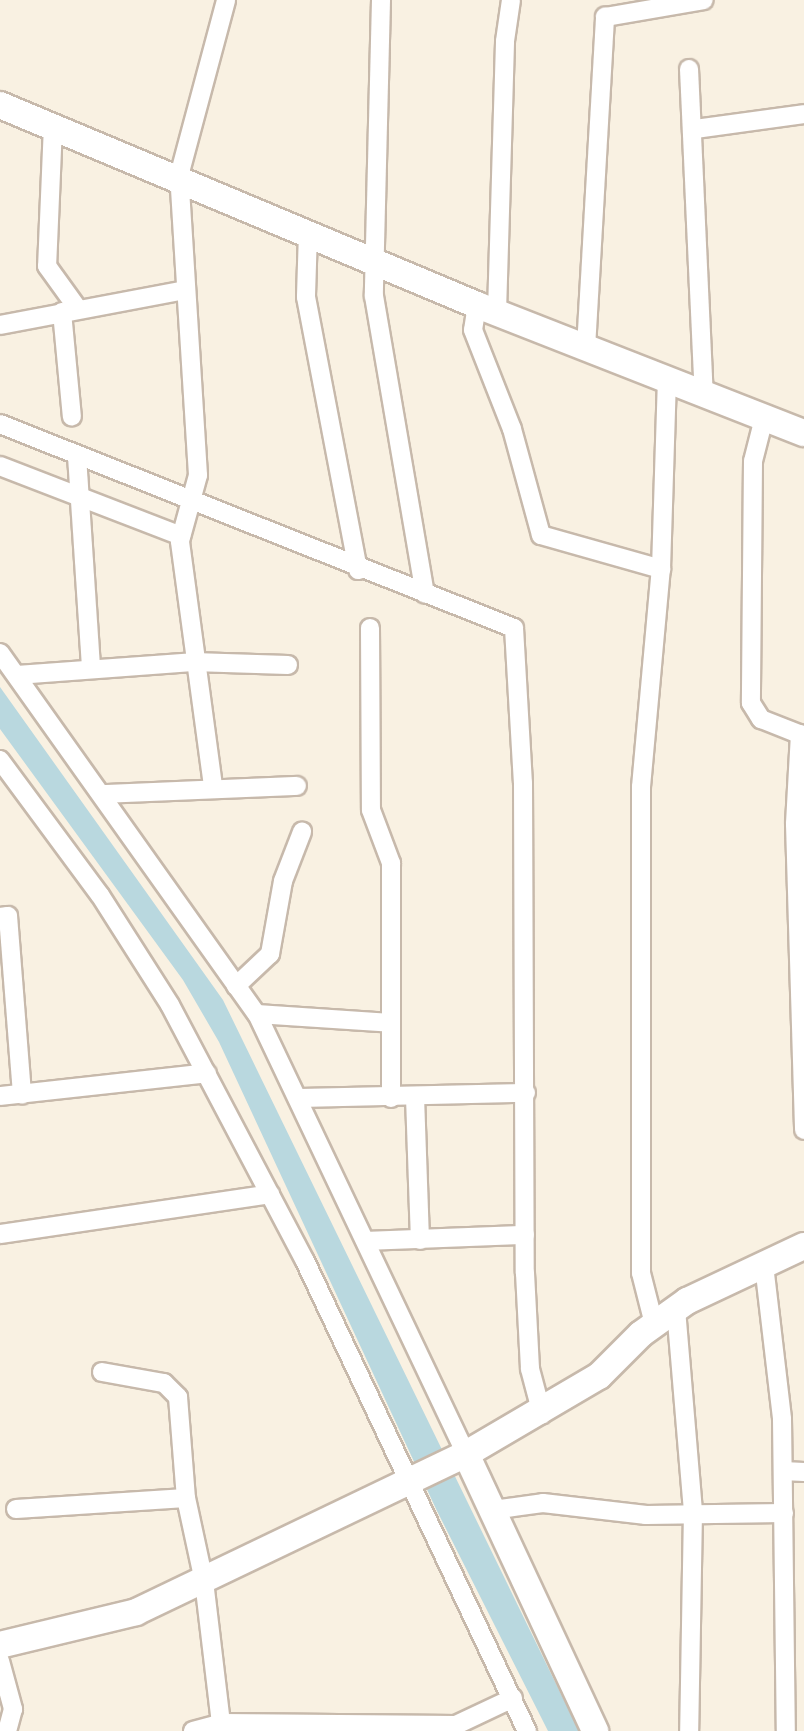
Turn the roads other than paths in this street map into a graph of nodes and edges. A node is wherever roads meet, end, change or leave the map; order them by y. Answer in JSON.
{"nodes":[{"id":1,"x":226,"y":0,"type":"edge"},
{"id":2,"x":381,"y":0,"type":"edge"},
{"id":3,"x":511,"y":0,"type":"edge"},
{"id":4,"x":704,"y":0,"type":"edge"},
{"id":5,"x":684,"y":1,"type":"edge"},
{"id":6,"x":689,"y":69,"type":"dead end"},
{"id":7,"x":0,"y":105,"type":"edge"},
{"id":8,"x":804,"y":114,"type":"edge"},
{"id":9,"x":53,"y":125,"type":"junction"},
{"id":10,"x":695,"y":129,"type":"junction"},
{"id":11,"x":179,"y":176,"type":"junction"},
{"id":12,"x":308,"y":232,"type":"junction"},
{"id":13,"x":372,"y":260,"type":"junction"},
{"id":14,"x":186,"y":290,"type":"junction"},
{"id":15,"x":487,"y":309,"type":"junction"},
{"id":16,"x":70,"y":310,"type":"junction"},
{"id":17,"x":0,"y":325,"type":"edge"},
{"id":18,"x":586,"y":348,"type":"junction"},
{"id":19,"x":667,"y":380,"type":"junction"},
{"id":20,"x":704,"y":396,"type":"junction"},
{"id":21,"x":72,"y":417,"type":"dead end"},
{"id":22,"x":764,"y":418,"type":"junction"},
{"id":23,"x":0,"y":424,"type":"edge"},
{"id":24,"x":804,"y":433,"type":"edge"},
{"id":25,"x":77,"y":456,"type":"junction"},
{"id":26,"x":0,"y":466,"type":"edge"},
{"id":27,"x":78,"y":496,"type":"junction"},
{"id":28,"x":190,"y":503,"type":"junction"},
{"id":29,"x":181,"y":536,"type":"junction"},
{"id":30,"x":358,"y":569,"type":"junction"},
{"id":31,"x":661,"y":569,"type":"junction"},
{"id":32,"x":425,"y":594,"type":"junction"},
{"id":33,"x":370,"y":628,"type":"dead end"},
{"id":34,"x":0,"y":653,"type":"edge"},
{"id":35,"x":192,"y":662,"type":"junction"},
{"id":36,"x":288,"y":665,"type":"dead end"},
{"id":37,"x":91,"y":669,"type":"junction"},
{"id":38,"x":17,"y":675,"type":"junction"},
{"id":39,"x":802,"y":735,"type":"edge"},
{"id":40,"x":0,"y":760,"type":"edge"},
{"id":41,"x":213,"y":786,"type":"junction"},
{"id":42,"x":297,"y":786,"type":"dead end"},
{"id":43,"x":104,"y":794,"type":"junction"},
{"id":44,"x":302,"y":832,"type":"dead end"},
{"id":45,"x":0,"y":917,"type":"edge"},
{"id":46,"x":802,"y":929,"type":"edge"},
{"id":47,"x":236,"y":986,"type":"junction"},
{"id":48,"x":257,"y":1014,"type":"junction"},
{"id":49,"x":391,"y":1023,"type":"junction"},
{"id":50,"x":207,"y":1073,"type":"junction"},
{"id":51,"x":526,"y":1093,"type":"junction"},
{"id":52,"x":22,"y":1094,"type":"junction"},
{"id":53,"x":0,"y":1096,"type":"edge"},
{"id":54,"x":415,"y":1097,"type":"junction"},
{"id":55,"x":298,"y":1098,"type":"junction"},
{"id":56,"x":391,"y":1098,"type":"junction"},
{"id":57,"x":804,"y":1130,"type":"edge"},
{"id":58,"x":270,"y":1194,"type":"junction"},
{"id":59,"x":0,"y":1234,"type":"edge"},
{"id":60,"x":525,"y":1235,"type":"junction"},
{"id":61,"x":420,"y":1240,"type":"junction"},
{"id":62,"x":367,"y":1241,"type":"junction"},
{"id":63,"x":804,"y":1246,"type":"edge"},
{"id":64,"x":764,"y":1265,"type":"junction"},
{"id":65,"x":676,"y":1309,"type":"junction"},
{"id":66,"x":654,"y":1324,"type":"junction"},
{"id":67,"x":102,"y":1372,"type":"dead end"},
{"id":68,"x":542,"y":1415,"type":"junction"},
{"id":69,"x":461,"y":1456,"type":"junction"},
{"id":70,"x":783,"y":1471,"type":"junction"},
{"id":71,"x":804,"y":1472,"type":"edge"},
{"id":72,"x":413,"y":1480,"type":"junction"},
{"id":73,"x":186,"y":1498,"type":"junction"},
{"id":74,"x":16,"y":1509,"type":"dead end"},
{"id":75,"x":493,"y":1510,"type":"junction"},
{"id":76,"x":693,"y":1510,"type":"junction"},
{"id":77,"x":784,"y":1513,"type":"junction"},
{"id":78,"x":795,"y":1578,"type":"edge"},
{"id":79,"x":204,"y":1581,"type":"junction"},
{"id":80,"x":0,"y":1645,"type":"edge"},
{"id":81,"x":0,"y":1661,"type":"edge"},
{"id":82,"x":513,"y":1698,"type":"junction"},
{"id":83,"x":222,"y":1727,"type":"edge"},
{"id":84,"x":7,"y":1731,"type":"edge"},
{"id":85,"x":193,"y":1731,"type":"edge"},
{"id":86,"x":527,"y":1731,"type":"edge"},
{"id":87,"x":595,"y":1731,"type":"edge"},
{"id":88,"x":689,"y":1731,"type":"edge"},
{"id":89,"x":786,"y":1731,"type":"edge"}],
"edges":[{"from":1,"to":11,"type":"street"},
{"from":2,"to":13,"type":"street"},
{"from":3,"to":15,"type":"street"},
{"from":4,"to":5,"type":"street"},
{"from":5,"to":18,"type":"street"},
{"from":6,"to":10,"type":"street"},
{"from":7,"to":9,"type":"street"},
{"from":8,"to":10,"type":"street"},
{"from":9,"to":11,"type":"street"},
{"from":9,"to":16,"type":"street"},
{"from":10,"to":20,"type":"street"},
{"from":11,"to":12,"type":"street"},
{"from":11,"to":14,"type":"street"},
{"from":12,"to":13,"type":"street"},
{"from":12,"to":30,"type":"street"},
{"from":13,"to":15,"type":"street"},
{"from":13,"to":32,"type":"street"},
{"from":14,"to":16,"type":"street"},
{"from":14,"to":28,"type":"street"},
{"from":15,"to":18,"type":"street"},
{"from":15,"to":31,"type":"street"},
{"from":16,"to":17,"type":"street"},
{"from":16,"to":21,"type":"street"},
{"from":18,"to":19,"type":"street"},
{"from":19,"to":20,"type":"street"},
{"from":19,"to":31,"type":"street"},
{"from":20,"to":22,"type":"street"},
{"from":22,"to":24,"type":"street"},
{"from":22,"to":39,"type":"street"},
{"from":23,"to":25,"type":"street"},
{"from":25,"to":27,"type":"street"},
{"from":25,"to":28,"type":"street"},
{"from":26,"to":27,"type":"street"},
{"from":27,"to":29,"type":"street"},
{"from":27,"to":37,"type":"street"},
{"from":28,"to":29,"type":"street"},
{"from":28,"to":30,"type":"street"},
{"from":29,"to":35,"type":"street"},
{"from":30,"to":32,"type":"street"},
{"from":31,"to":66,"type":"street"},
{"from":32,"to":51,"type":"street"},
{"from":33,"to":49,"type":"street"},
{"from":34,"to":38,"type":"street"},
{"from":35,"to":36,"type":"street"},
{"from":35,"to":37,"type":"street"},
{"from":35,"to":41,"type":"street"},
{"from":37,"to":38,"type":"street"},
{"from":38,"to":43,"type":"street"},
{"from":39,"to":46,"type":"street"},
{"from":40,"to":50,"type":"street"},
{"from":41,"to":42,"type":"street"},
{"from":41,"to":43,"type":"street"},
{"from":43,"to":47,"type":"street"},
{"from":44,"to":47,"type":"street"},
{"from":45,"to":52,"type":"street"},
{"from":46,"to":57,"type":"street"},
{"from":47,"to":48,"type":"street"},
{"from":48,"to":49,"type":"street"},
{"from":48,"to":55,"type":"street"},
{"from":49,"to":56,"type":"street"},
{"from":50,"to":52,"type":"street"},
{"from":50,"to":58,"type":"street"},
{"from":51,"to":54,"type":"street"},
{"from":51,"to":60,"type":"street"},
{"from":52,"to":53,"type":"street"},
{"from":54,"to":56,"type":"street"},
{"from":54,"to":61,"type":"street"},
{"from":55,"to":56,"type":"street"},
{"from":55,"to":62,"type":"street"},
{"from":58,"to":59,"type":"street"},
{"from":58,"to":72,"type":"street"},
{"from":60,"to":61,"type":"street"},
{"from":60,"to":68,"type":"street"},
{"from":61,"to":62,"type":"street"},
{"from":62,"to":69,"type":"street"},
{"from":63,"to":64,"type":"street"},
{"from":64,"to":65,"type":"street"},
{"from":64,"to":70,"type":"street"},
{"from":65,"to":66,"type":"street"},
{"from":65,"to":76,"type":"street"},
{"from":66,"to":68,"type":"street"},
{"from":67,"to":73,"type":"street"},
{"from":68,"to":69,"type":"street"},
{"from":69,"to":72,"type":"street"},
{"from":69,"to":75,"type":"street"},
{"from":70,"to":71,"type":"street"},
{"from":70,"to":77,"type":"street"},
{"from":72,"to":79,"type":"street"},
{"from":72,"to":82,"type":"street"},
{"from":73,"to":74,"type":"street"},
{"from":73,"to":79,"type":"street"},
{"from":75,"to":76,"type":"street"},
{"from":75,"to":87,"type":"street"},
{"from":76,"to":77,"type":"street"},
{"from":76,"to":88,"type":"street"},
{"from":77,"to":78,"type":"street"},
{"from":78,"to":89,"type":"street"},
{"from":79,"to":80,"type":"street"},
{"from":79,"to":83,"type":"street"},
{"from":81,"to":84,"type":"street"},
{"from":82,"to":83,"type":"street"},
{"from":82,"to":86,"type":"street"},
{"from":83,"to":85,"type":"street"}]}
